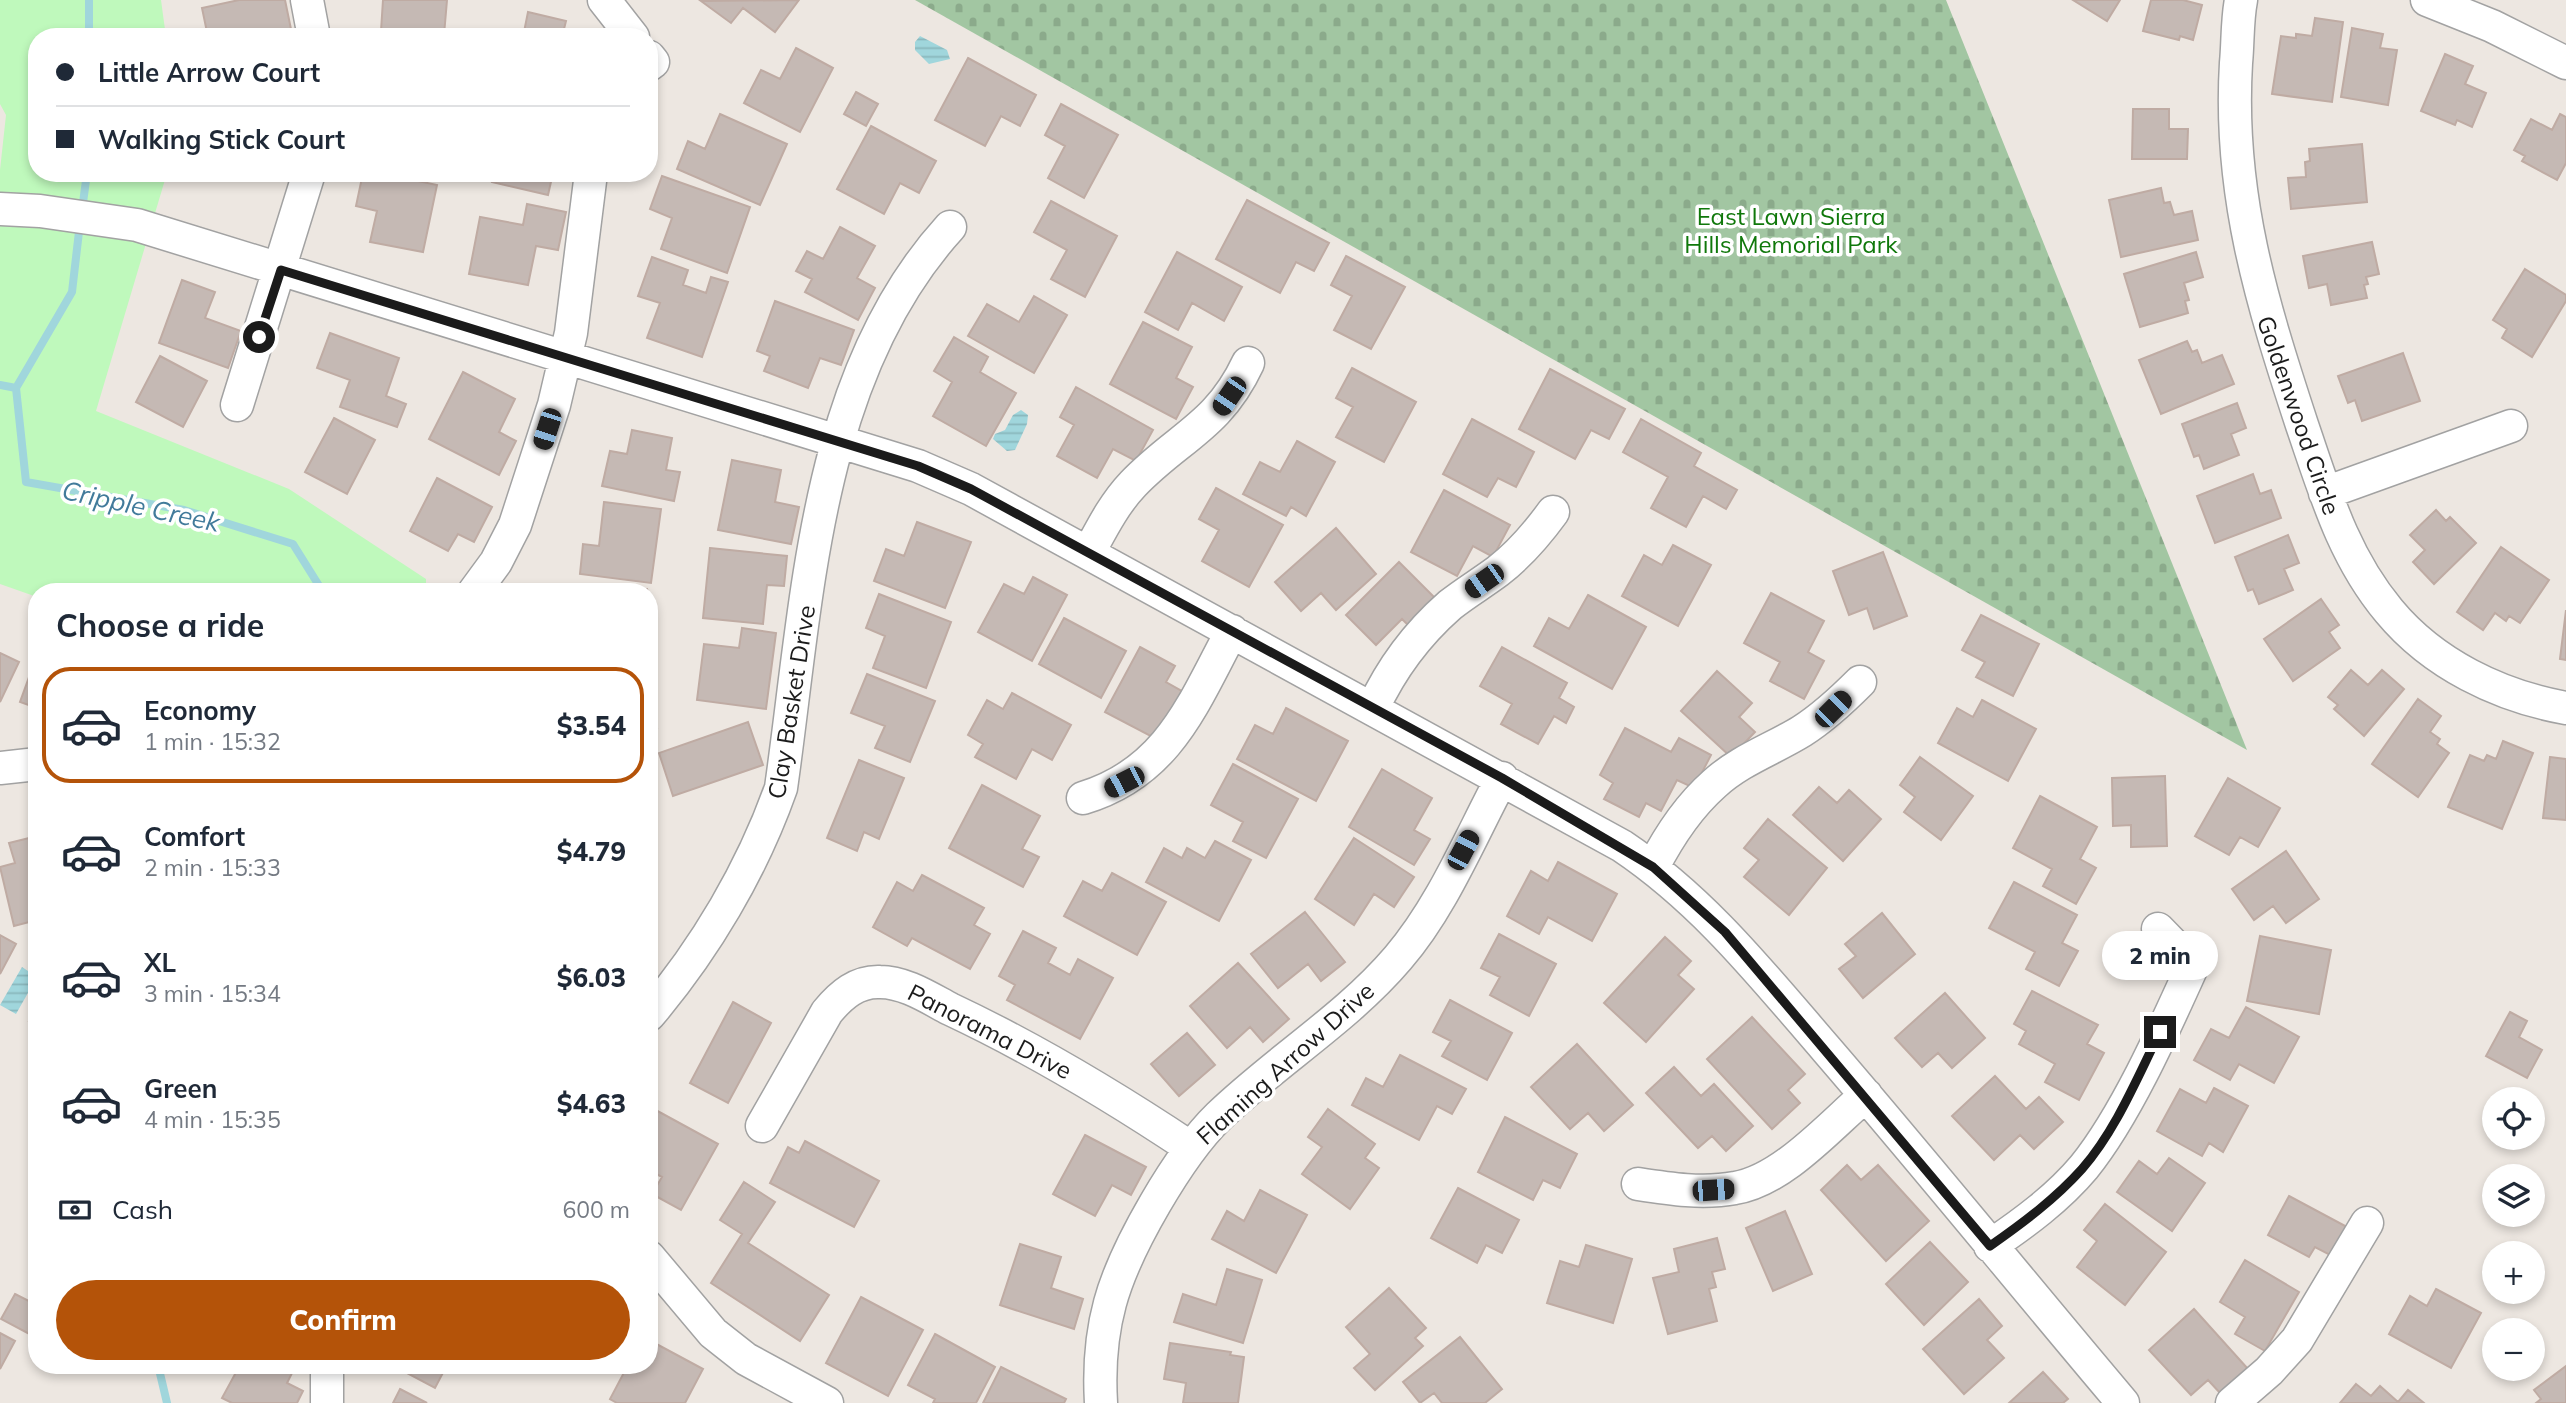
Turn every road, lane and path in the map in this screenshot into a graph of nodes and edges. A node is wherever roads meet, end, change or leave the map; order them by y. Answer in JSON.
{"nodes":[{"id":1,"x":307,"y":0,"type":"edge"},
{"id":2,"x":604,"y":0,"type":"edge"},
{"id":3,"x":2241,"y":0,"type":"edge"},
{"id":4,"x":2427,"y":0,"type":"edge"},
{"id":5,"x":312,"y":28,"type":"edge"},
{"id":6,"x":626,"y":28,"type":"edge"},
{"id":7,"x":2566,"y":63,"type":"edge"},
{"id":8,"x":306,"y":182,"type":"edge"},
{"id":9,"x":590,"y":182,"type":"edge"},
{"id":10,"x":0,"y":209,"type":"edge"},
{"id":11,"x":950,"y":227,"type":"dead end"},
{"id":12,"x":281,"y":270,"type":"junction"},
{"id":13,"x":566,"y":357,"type":"junction"},
{"id":14,"x":1248,"y":363,"type":"dead end"},
{"id":15,"x":237,"y":405,"type":"dead end"},
{"id":16,"x":2511,"y":426,"type":"dead end"},
{"id":17,"x":837,"y":441,"type":"junction"},
{"id":18,"x":2325,"y":493,"type":"junction"},
{"id":19,"x":1553,"y":512,"type":"dead end"},
{"id":20,"x":1089,"y":552,"type":"junction"},
{"id":21,"x":486,"y":583,"type":"edge"},
{"id":22,"x":1233,"y":631,"type":"junction"},
{"id":23,"x":1860,"y":682,"type":"dead end"},
{"id":24,"x":1373,"y":708,"type":"junction"},
{"id":25,"x":2566,"y":708,"type":"edge"},
{"id":26,"x":28,"y":765,"type":"edge"},
{"id":27,"x":0,"y":768,"type":"edge"},
{"id":28,"x":1502,"y":778,"type":"junction"},
{"id":29,"x":1083,"y":798,"type":"dead end"},
{"id":30,"x":1653,"y":867,"type":"junction"},
{"id":31,"x":2158,"y":929,"type":"dead end"},
{"id":32,"x":658,"y":1003,"type":"edge"},
{"id":33,"x":1866,"y":1095,"type":"junction"},
{"id":34,"x":762,"y":1126,"type":"dead end"},
{"id":35,"x":1191,"y":1148,"type":"junction"},
{"id":36,"x":1638,"y":1184,"type":"dead end"},
{"id":37,"x":2367,"y":1223,"type":"dead end"},
{"id":38,"x":1990,"y":1246,"type":"junction"},
{"id":39,"x":658,"y":1268,"type":"edge"},
{"id":40,"x":327,"y":1374,"type":"edge"},
{"id":41,"x":327,"y":1403,"type":"edge"},
{"id":42,"x":827,"y":1403,"type":"edge"},
{"id":43,"x":1101,"y":1403,"type":"edge"},
{"id":44,"x":2123,"y":1403,"type":"edge"},
{"id":45,"x":2232,"y":1403,"type":"edge"}],
"edges":[{"from":1,"to":5,"type":"street"},
{"from":2,"to":6,"type":"street"},
{"from":3,"to":18,"type":"street","name":"Goldenwood Circle"},
{"from":4,"to":7,"type":"street"},
{"from":8,"to":12,"type":"street"},
{"from":9,"to":13,"type":"street"},
{"from":10,"to":12,"type":"street"},
{"from":11,"to":17,"type":"street","name":"Clay Basket Drive"},
{"from":12,"to":13,"type":"street"},
{"from":12,"to":15,"type":"street"},
{"from":13,"to":17,"type":"street"},
{"from":13,"to":21,"type":"street"},
{"from":14,"to":20,"type":"street"},
{"from":16,"to":18,"type":"street"},
{"from":17,"to":20,"type":"street"},
{"from":17,"to":32,"type":"street","name":"Clay Basket Drive"},
{"from":18,"to":25,"type":"street","name":"Goldenwood Circle"},
{"from":19,"to":24,"type":"street"},
{"from":20,"to":22,"type":"street"},
{"from":22,"to":24,"type":"street"},
{"from":22,"to":29,"type":"street"},
{"from":23,"to":30,"type":"street"},
{"from":24,"to":28,"type":"street"},
{"from":26,"to":27,"type":"street"},
{"from":28,"to":30,"type":"street"},
{"from":28,"to":35,"type":"street","name":"Flaming Arrow Drive"},
{"from":30,"to":33,"type":"street"},
{"from":31,"to":38,"type":"street"},
{"from":33,"to":36,"type":"street"},
{"from":33,"to":38,"type":"street"},
{"from":34,"to":35,"type":"street","name":"Panorama Drive"},
{"from":35,"to":43,"type":"street","name":"Flaming Arrow Drive"},
{"from":37,"to":45,"type":"street"},
{"from":38,"to":44,"type":"street"},
{"from":39,"to":42,"type":"street"},
{"from":40,"to":41,"type":"street"}]}
